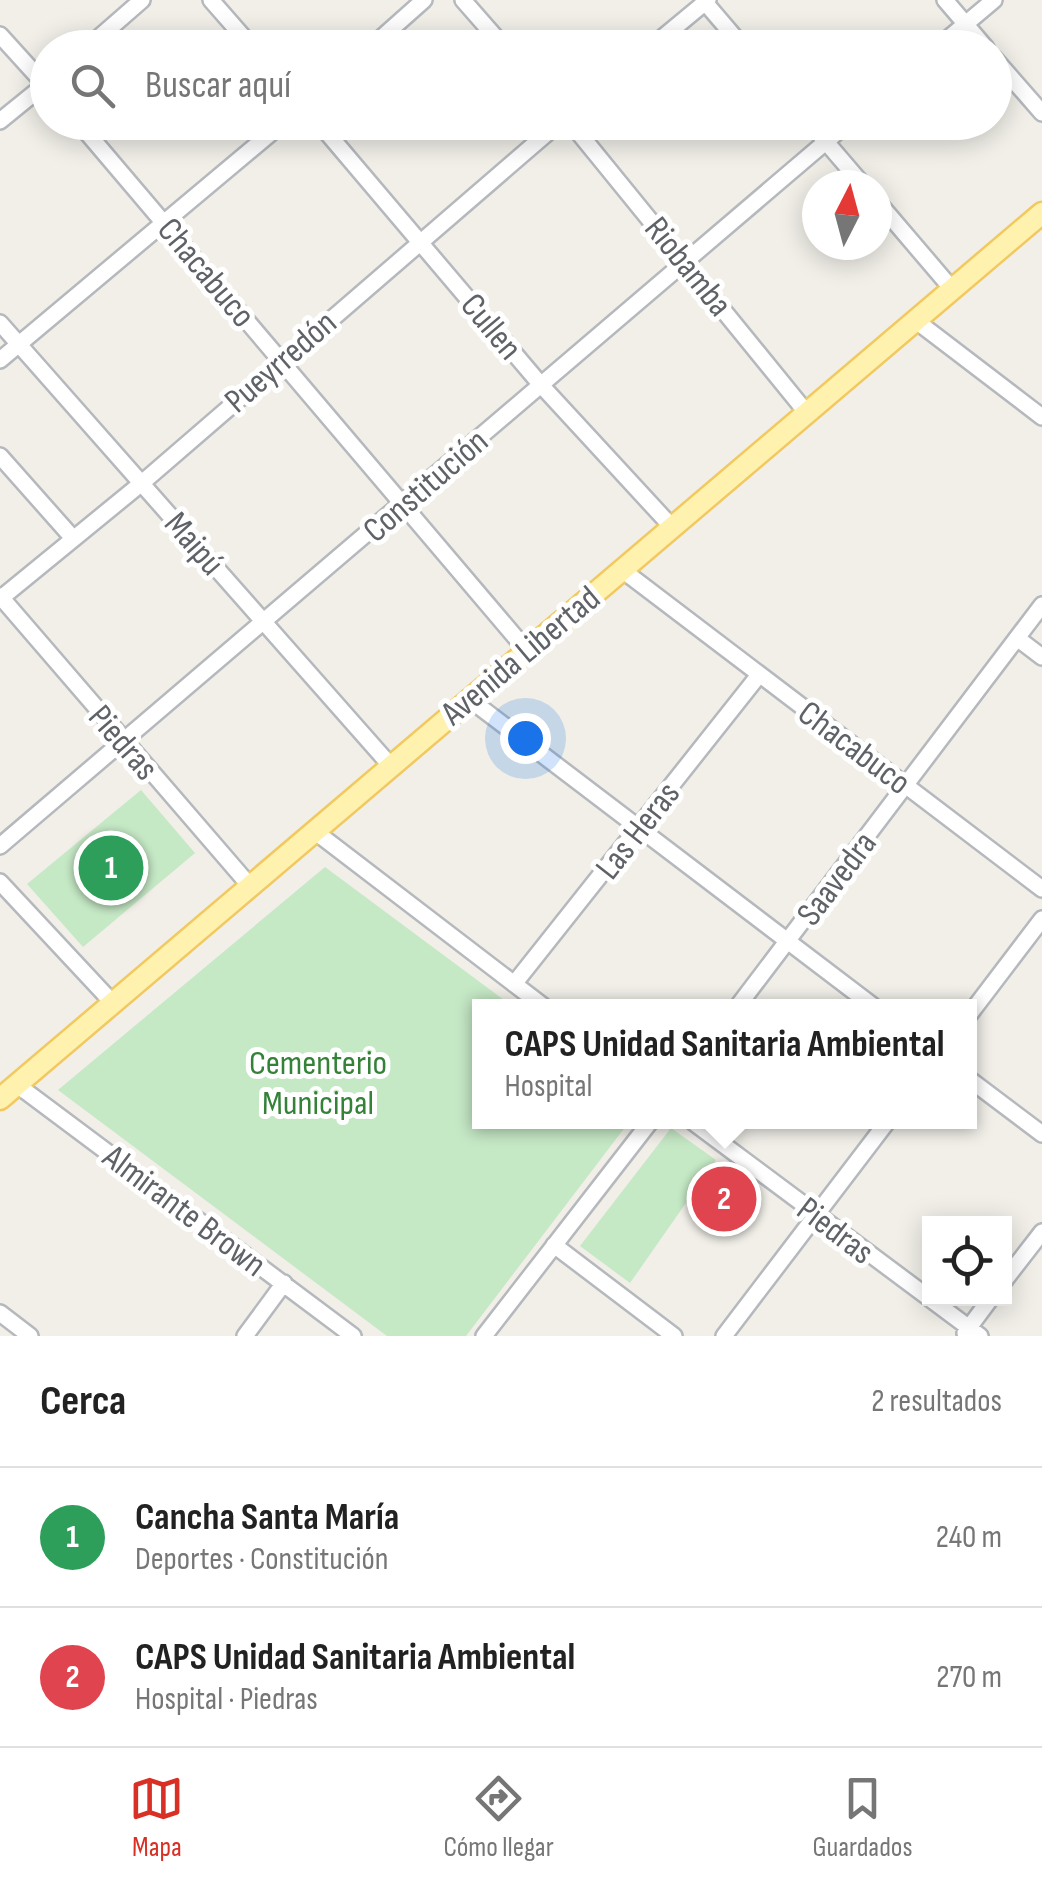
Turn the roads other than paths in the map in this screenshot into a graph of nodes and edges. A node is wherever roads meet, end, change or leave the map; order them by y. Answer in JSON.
{"nodes":[{"id":1,"x":142,"y":0,"type":"edge"},
{"id":2,"x":211,"y":0,"type":"edge"},
{"id":3,"x":424,"y":0,"type":"edge"},
{"id":4,"x":463,"y":0,"type":"edge"},
{"id":5,"x":944,"y":0,"type":"edge"},
{"id":6,"x":994,"y":0,"type":"edge"},
{"id":7,"x":705,"y":1,"type":"edge"},
{"id":8,"x":965,"y":24,"type":"junction"},
{"id":9,"x":108,"y":30,"type":"edge"},
{"id":10,"x":237,"y":30,"type":"edge"},
{"id":11,"x":390,"y":30,"type":"edge"},
{"id":12,"x":489,"y":30,"type":"edge"},
{"id":13,"x":671,"y":30,"type":"edge"},
{"id":14,"x":729,"y":30,"type":"edge"},
{"id":15,"x":958,"y":30,"type":"edge"},
{"id":16,"x":970,"y":30,"type":"edge"},
{"id":17,"x":0,"y":35,"type":"edge"},
{"id":18,"x":30,"y":67,"type":"edge"},
{"id":19,"x":1012,"y":79,"type":"edge"},
{"id":20,"x":30,"y":98,"type":"edge"},
{"id":21,"x":1042,"y":113,"type":"edge"},
{"id":22,"x":0,"y":120,"type":"edge"},
{"id":23,"x":94,"y":140,"type":"edge"},
{"id":24,"x":263,"y":140,"type":"edge"},
{"id":25,"x":334,"y":140,"type":"edge"},
{"id":26,"x":539,"y":140,"type":"edge"},
{"id":27,"x":585,"y":140,"type":"edge"},
{"id":28,"x":828,"y":140,"type":"edge"},
{"id":29,"x":826,"y":142,"type":"junction"},
{"id":30,"x":850,"y":170,"type":"edge"},
{"id":31,"x":1042,"y":214,"type":"edge"},
{"id":32,"x":892,"y":219,"type":"edge"},
{"id":33,"x":166,"y":222,"type":"junction"},
{"id":34,"x":421,"y":240,"type":"junction"},
{"id":35,"x":686,"y":262,"type":"junction"},
{"id":36,"x":952,"y":289,"type":"junction"},
{"id":37,"x":915,"y":320,"type":"junction"},
{"id":38,"x":0,"y":323,"type":"edge"},
{"id":39,"x":18,"y":344,"type":"junction"},
{"id":40,"x":0,"y":360,"type":"edge"},
{"id":41,"x":280,"y":360,"type":"junction"},
{"id":42,"x":541,"y":385,"type":"junction"},
{"id":43,"x":806,"y":412,"type":"junction"},
{"id":44,"x":1042,"y":417,"type":"edge"},
{"id":45,"x":0,"y":456,"type":"edge"},
{"id":46,"x":143,"y":482,"type":"junction"},
{"id":47,"x":403,"y":504,"type":"junction"},
{"id":48,"x":671,"y":526,"type":"junction"},
{"id":49,"x":71,"y":536,"type":"junction"},
{"id":50,"x":621,"y":569,"type":"junction"},
{"id":51,"x":0,"y":598,"type":"edge"},
{"id":52,"x":1042,"y":605,"type":"edge"},
{"id":53,"x":264,"y":624,"type":"junction"},
{"id":54,"x":1017,"y":638,"type":"junction"},
{"id":55,"x":528,"y":652,"type":"junction"},
{"id":56,"x":1042,"y":657,"type":"edge"},
{"id":57,"x":759,"y":675,"type":"junction"},
{"id":58,"x":468,"y":698,"type":"junction"},
{"id":59,"x":120,"y":740,"type":"junction"},
{"id":60,"x":390,"y":765,"type":"junction"},
{"id":61,"x":906,"y":786,"type":"junction"},
{"id":62,"x":639,"y":828,"type":"junction"},
{"id":63,"x":317,"y":832,"type":"junction"},
{"id":64,"x":0,"y":846,"type":"edge"},
{"id":65,"x":0,"y":882,"type":"edge"},
{"id":66,"x":250,"y":886,"type":"junction"},
{"id":67,"x":1042,"y":889,"type":"edge"},
{"id":68,"x":1042,"y":919,"type":"edge"},
{"id":69,"x":788,"y":942,"type":"junction"},
{"id":70,"x":514,"y":984,"type":"junction"},
{"id":71,"x":534,"y":999,"type":"edge"},
{"id":72,"x":743,"y":999,"type":"edge"},
{"id":73,"x":865,"y":999,"type":"edge"},
{"id":74,"x":110,"y":1002,"type":"junction"},
{"id":75,"x":977,"y":1004,"type":"edge"},
{"id":76,"x":16,"y":1084,"type":"junction"},
{"id":77,"x":977,"y":1085,"type":"edge"},
{"id":78,"x":0,"y":1098,"type":"edge"},
{"id":79,"x":645,"y":1129,"type":"edge"},
{"id":80,"x":703,"y":1129,"type":"edge"},
{"id":81,"x":883,"y":1129,"type":"edge"},
{"id":82,"x":1042,"y":1134,"type":"edge"},
{"id":83,"x":816,"y":1215,"type":"junction"},
{"id":84,"x":1042,"y":1232,"type":"edge"},
{"id":85,"x":554,"y":1245,"type":"junction"},
{"id":86,"x":1012,"y":1271,"type":"edge"},
{"id":87,"x":284,"y":1284,"type":"junction"},
{"id":88,"x":986,"y":1306,"type":"edge"},
{"id":89,"x":0,"y":1314,"type":"edge"},
{"id":90,"x":970,"y":1333,"type":"edge"},
{"id":91,"x":30,"y":1336,"type":"edge"},
{"id":92,"x":245,"y":1336,"type":"edge"},
{"id":93,"x":353,"y":1336,"type":"edge"},
{"id":94,"x":484,"y":1336,"type":"edge"},
{"id":95,"x":674,"y":1336,"type":"edge"},
{"id":96,"x":724,"y":1336,"type":"edge"}],
"edges":[{"from":1,"to":9,"type":"street"},
{"from":2,"to":10,"type":"street"},
{"from":3,"to":11,"type":"street"},
{"from":4,"to":12,"type":"street"},
{"from":5,"to":8,"type":"street"},
{"from":6,"to":8,"type":"street"},
{"from":7,"to":13,"type":"street"},
{"from":7,"to":14,"type":"street"},
{"from":8,"to":15,"type":"street"},
{"from":8,"to":16,"type":"street"},
{"from":17,"to":18,"type":"street"},
{"from":19,"to":21,"type":"street"},
{"from":20,"to":22,"type":"street"},
{"from":23,"to":33,"type":"street","name":"Chacabuco"},
{"from":24,"to":33,"type":"street"},
{"from":25,"to":34,"type":"street","name":"Cullen"},
{"from":26,"to":34,"type":"street","name":"Pueyrredón"},
{"from":27,"to":35,"type":"street","name":"Riobamba"},
{"from":28,"to":29,"type":"street","name":"Constitución"},
{"from":29,"to":30,"type":"street"},
{"from":29,"to":35,"type":"street","name":"Constitución"},
{"from":31,"to":36,"type":"main road","name":"Avenida Libertad"},
{"from":32,"to":36,"type":"street"},
{"from":33,"to":39,"type":"street"},
{"from":33,"to":41,"type":"street","name":"Chacabuco"},
{"from":34,"to":41,"type":"street","name":"Pueyrredón"},
{"from":34,"to":42,"type":"street","name":"Cullen"},
{"from":35,"to":42,"type":"street","name":"Constitución"},
{"from":35,"to":43,"type":"street","name":"Riobamba"},
{"from":36,"to":37,"type":"main road","name":"Avenida Libertad"},
{"from":37,"to":43,"type":"main road","name":"Avenida Libertad"},
{"from":37,"to":44,"type":"street"},
{"from":38,"to":39,"type":"street","name":"Maipú"},
{"from":39,"to":40,"type":"street"},
{"from":39,"to":46,"type":"street","name":"Maipú"},
{"from":41,"to":46,"type":"street","name":"Pueyrredón"},
{"from":41,"to":47,"type":"street","name":"Chacabuco"},
{"from":42,"to":47,"type":"street","name":"Constitución"},
{"from":42,"to":48,"type":"street","name":"Cullen"},
{"from":43,"to":48,"type":"main road","name":"Avenida Libertad"},
{"from":45,"to":49,"type":"street"},
{"from":46,"to":49,"type":"street","name":"Pueyrredón"},
{"from":46,"to":53,"type":"street","name":"Maipú"},
{"from":47,"to":53,"type":"street","name":"Constitución"},
{"from":47,"to":55,"type":"street","name":"Chacabuco"},
{"from":48,"to":50,"type":"main road","name":"Avenida Libertad"},
{"from":49,"to":51,"type":"street","name":"Pueyrredón"},
{"from":50,"to":55,"type":"main road","name":"Avenida Libertad"},
{"from":50,"to":57,"type":"street","name":"Chacabuco"},
{"from":51,"to":59,"type":"street","name":"Piedras"},
{"from":52,"to":54,"type":"street","name":"Saavedra"},
{"from":53,"to":59,"type":"street","name":"Constitución"},
{"from":53,"to":60,"type":"street","name":"Maipú"},
{"from":54,"to":56,"type":"street"},
{"from":54,"to":61,"type":"street","name":"Saavedra"},
{"from":55,"to":58,"type":"main road","name":"Avenida Libertad"},
{"from":57,"to":61,"type":"street","name":"Chacabuco"},
{"from":57,"to":62,"type":"street","name":"Las Heras"},
{"from":58,"to":60,"type":"main road","name":"Avenida Libertad"},
{"from":58,"to":62,"type":"street"},
{"from":59,"to":64,"type":"street","name":"Constitución"},
{"from":59,"to":66,"type":"street","name":"Piedras"},
{"from":60,"to":63,"type":"main road","name":"Avenida Libertad"},
{"from":61,"to":67,"type":"street","name":"Chacabuco"},
{"from":61,"to":69,"type":"street","name":"Saavedra"},
{"from":62,"to":69,"type":"street"},
{"from":62,"to":70,"type":"street","name":"Las Heras"},
{"from":63,"to":66,"type":"main road","name":"Avenida Libertad"},
{"from":63,"to":70,"type":"street"},
{"from":65,"to":74,"type":"street"},
{"from":66,"to":74,"type":"main road","name":"Avenida Libertad"},
{"from":68,"to":75,"type":"street"},
{"from":69,"to":72,"type":"street","name":"Saavedra"},
{"from":69,"to":73,"type":"street"},
{"from":70,"to":71,"type":"street"},
{"from":74,"to":76,"type":"main road","name":"Avenida Libertad"},
{"from":76,"to":78,"type":"main road","name":"Avenida Libertad"},
{"from":76,"to":87,"type":"street","name":"Almirante Brown"},
{"from":77,"to":82,"type":"street"},
{"from":79,"to":85,"type":"street"},
{"from":80,"to":83,"type":"street","name":"Piedras"},
{"from":81,"to":83,"type":"street"},
{"from":83,"to":90,"type":"street","name":"Piedras"},
{"from":83,"to":96,"type":"street"},
{"from":84,"to":86,"type":"street"},
{"from":85,"to":94,"type":"street"},
{"from":85,"to":95,"type":"street"},
{"from":87,"to":92,"type":"street"},
{"from":87,"to":93,"type":"street","name":"Almirante Brown"},
{"from":88,"to":90,"type":"street"},
{"from":89,"to":91,"type":"street"}]}
